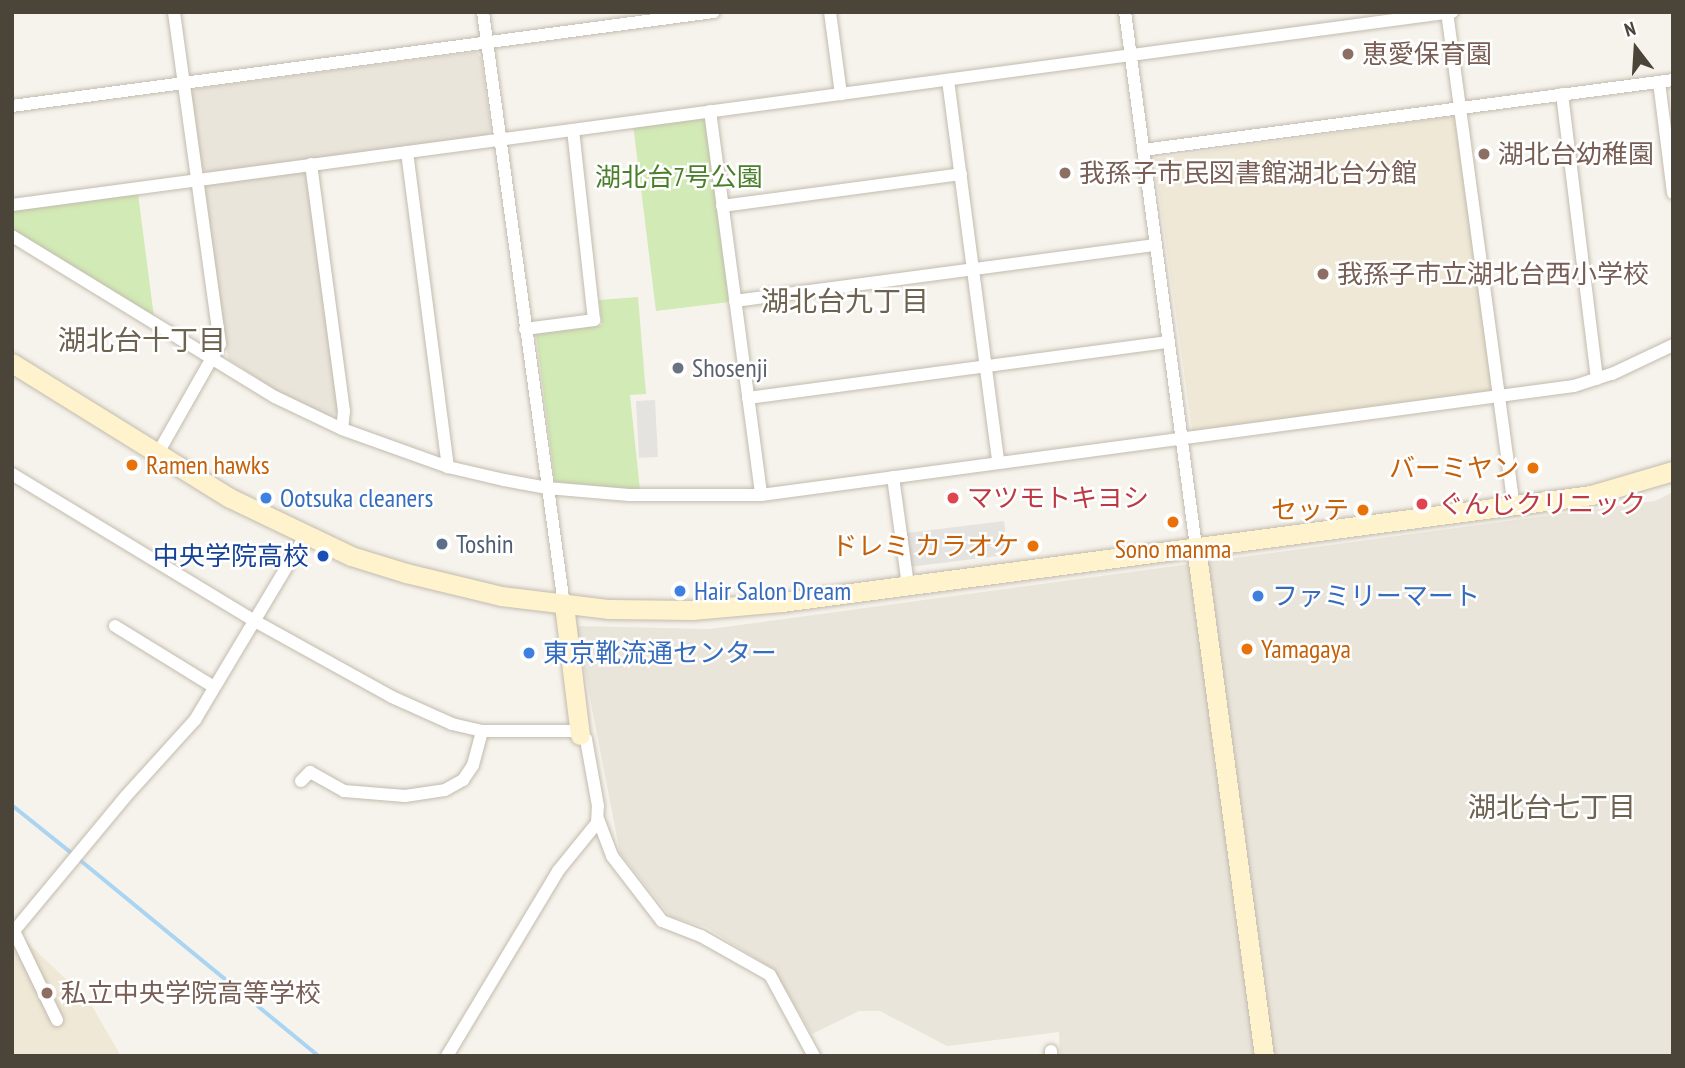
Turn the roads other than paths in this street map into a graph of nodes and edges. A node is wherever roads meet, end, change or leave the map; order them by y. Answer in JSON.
{"nodes":[{"id":1,"x":174,"y":12,"type":"edge"},
{"id":2,"x":483,"y":12,"type":"edge"},
{"id":3,"x":714,"y":12,"type":"edge"},
{"id":4,"x":830,"y":12,"type":"edge"},
{"id":5,"x":1125,"y":12,"type":"edge"},
{"id":6,"x":1449,"y":12,"type":"edge"},
{"id":7,"x":487,"y":43,"type":"junction"},
{"id":8,"x":1131,"y":55,"type":"junction"},
{"id":9,"x":948,"y":80,"type":"junction"},
{"id":10,"x":1673,"y":80,"type":"edge"},
{"id":11,"x":1659,"y":82,"type":"junction"},
{"id":12,"x":184,"y":83,"type":"junction"},
{"id":13,"x":841,"y":94,"type":"junction"},
{"id":14,"x":1562,"y":94,"type":"junction"},
{"id":15,"x":12,"y":106,"type":"edge"},
{"id":16,"x":1460,"y":108,"type":"junction"},
{"id":17,"x":710,"y":111,"type":"junction"},
{"id":18,"x":573,"y":130,"type":"junction"},
{"id":19,"x":499,"y":139,"type":"junction"},
{"id":20,"x":1143,"y":150,"type":"junction"},
{"id":21,"x":407,"y":152,"type":"junction"},
{"id":22,"x":311,"y":164,"type":"junction"},
{"id":23,"x":961,"y":174,"type":"junction"},
{"id":24,"x":197,"y":179,"type":"junction"},
{"id":25,"x":1673,"y":193,"type":"edge"},
{"id":26,"x":12,"y":205,"type":"edge"},
{"id":27,"x":722,"y":206,"type":"junction"},
{"id":28,"x":12,"y":236,"type":"edge"},
{"id":29,"x":1155,"y":245,"type":"junction"},
{"id":30,"x":974,"y":269,"type":"junction"},
{"id":31,"x":735,"y":301,"type":"junction"},
{"id":32,"x":526,"y":329,"type":"junction"},
{"id":33,"x":1168,"y":342,"type":"junction"},
{"id":34,"x":1673,"y":345,"type":"edge"},
{"id":35,"x":213,"y":360,"type":"junction"},
{"id":36,"x":12,"y":363,"type":"edge"},
{"id":37,"x":986,"y":366,"type":"junction"},
{"id":38,"x":1597,"y":379,"type":"junction"},
{"id":39,"x":1499,"y":396,"type":"junction"},
{"id":40,"x":748,"y":398,"type":"junction"},
{"id":41,"x":342,"y":429,"type":"junction"},
{"id":42,"x":1181,"y":439,"type":"junction"},
{"id":43,"x":158,"y":453,"type":"junction"},
{"id":44,"x":998,"y":462,"type":"junction"},
{"id":45,"x":448,"y":467,"type":"junction"},
{"id":46,"x":1673,"y":471,"type":"edge"},
{"id":47,"x":12,"y":474,"type":"edge"},
{"id":48,"x":893,"y":477,"type":"junction"},
{"id":49,"x":547,"y":488,"type":"junction"},
{"id":50,"x":761,"y":495,"type":"junction"},
{"id":51,"x":1514,"y":505,"type":"junction"},
{"id":52,"x":305,"y":536,"type":"junction"},
{"id":53,"x":1196,"y":547,"type":"junction"},
{"id":54,"x":908,"y":585,"type":"junction"},
{"id":55,"x":564,"y":605,"type":"junction"},
{"id":56,"x":254,"y":620,"type":"junction"},
{"id":57,"x":115,"y":625,"type":"dead end"},
{"id":58,"x":214,"y":687,"type":"junction"},
{"id":59,"x":482,"y":732,"type":"junction"},
{"id":60,"x":579,"y":733,"type":"junction"},
{"id":61,"x":301,"y":781,"type":"dead end"},
{"id":62,"x":598,"y":820,"type":"junction"},
{"id":63,"x":57,"y":1020,"type":"dead end"},
{"id":64,"x":447,"y":1056,"type":"edge"},
{"id":65,"x":814,"y":1056,"type":"edge"},
{"id":66,"x":1264,"y":1056,"type":"edge"}],
"edges":[{"from":1,"to":12,"type":"street"},
{"from":2,"to":7,"type":"street"},
{"from":3,"to":7,"type":"street"},
{"from":4,"to":13,"type":"street"},
{"from":5,"to":8,"type":"street"},
{"from":6,"to":8,"type":"street"},
{"from":6,"to":16,"type":"street"},
{"from":7,"to":12,"type":"street"},
{"from":7,"to":19,"type":"street"},
{"from":8,"to":9,"type":"street"},
{"from":8,"to":20,"type":"street"},
{"from":9,"to":13,"type":"street"},
{"from":9,"to":23,"type":"street"},
{"from":10,"to":11,"type":"street"},
{"from":11,"to":14,"type":"street"},
{"from":11,"to":25,"type":"street"},
{"from":12,"to":15,"type":"street"},
{"from":12,"to":24,"type":"street"},
{"from":13,"to":17,"type":"street"},
{"from":14,"to":16,"type":"street"},
{"from":14,"to":38,"type":"street"},
{"from":16,"to":20,"type":"street"},
{"from":16,"to":39,"type":"street"},
{"from":17,"to":18,"type":"street"},
{"from":17,"to":27,"type":"street"},
{"from":18,"to":19,"type":"street"},
{"from":18,"to":32,"type":"street"},
{"from":19,"to":21,"type":"street"},
{"from":19,"to":32,"type":"street"},
{"from":20,"to":29,"type":"street"},
{"from":21,"to":22,"type":"street"},
{"from":21,"to":45,"type":"street"},
{"from":22,"to":24,"type":"street"},
{"from":22,"to":41,"type":"street"},
{"from":23,"to":27,"type":"street"},
{"from":23,"to":30,"type":"street"},
{"from":24,"to":26,"type":"street"},
{"from":24,"to":35,"type":"street"},
{"from":27,"to":31,"type":"street"},
{"from":28,"to":35,"type":"street"},
{"from":29,"to":30,"type":"street"},
{"from":29,"to":33,"type":"street"},
{"from":30,"to":31,"type":"street"},
{"from":30,"to":37,"type":"street"},
{"from":31,"to":40,"type":"street"},
{"from":32,"to":49,"type":"street"},
{"from":33,"to":37,"type":"street"},
{"from":33,"to":42,"type":"street"},
{"from":34,"to":38,"type":"street"},
{"from":35,"to":41,"type":"street"},
{"from":35,"to":43,"type":"street"},
{"from":36,"to":43,"type":"street"},
{"from":37,"to":40,"type":"street"},
{"from":37,"to":44,"type":"street"},
{"from":38,"to":39,"type":"street"},
{"from":39,"to":42,"type":"street"},
{"from":39,"to":51,"type":"street"},
{"from":40,"to":50,"type":"street"},
{"from":41,"to":45,"type":"street"},
{"from":42,"to":44,"type":"street"},
{"from":42,"to":53,"type":"street"},
{"from":43,"to":52,"type":"street"},
{"from":44,"to":48,"type":"street"},
{"from":45,"to":49,"type":"street"},
{"from":46,"to":51,"type":"street"},
{"from":47,"to":56,"type":"street"},
{"from":48,"to":50,"type":"street"},
{"from":48,"to":54,"type":"street"},
{"from":49,"to":50,"type":"street"},
{"from":49,"to":55,"type":"street"},
{"from":51,"to":53,"type":"street"},
{"from":52,"to":55,"type":"street"},
{"from":52,"to":56,"type":"street"},
{"from":53,"to":54,"type":"street"},
{"from":53,"to":66,"type":"street"},
{"from":54,"to":55,"type":"street"},
{"from":55,"to":60,"type":"street"},
{"from":56,"to":58,"type":"street"},
{"from":56,"to":59,"type":"street"},
{"from":57,"to":58,"type":"street"},
{"from":58,"to":63,"type":"street"},
{"from":59,"to":60,"type":"street"},
{"from":59,"to":61,"type":"street"},
{"from":60,"to":62,"type":"street"},
{"from":62,"to":64,"type":"street"},
{"from":62,"to":65,"type":"street"}]}
